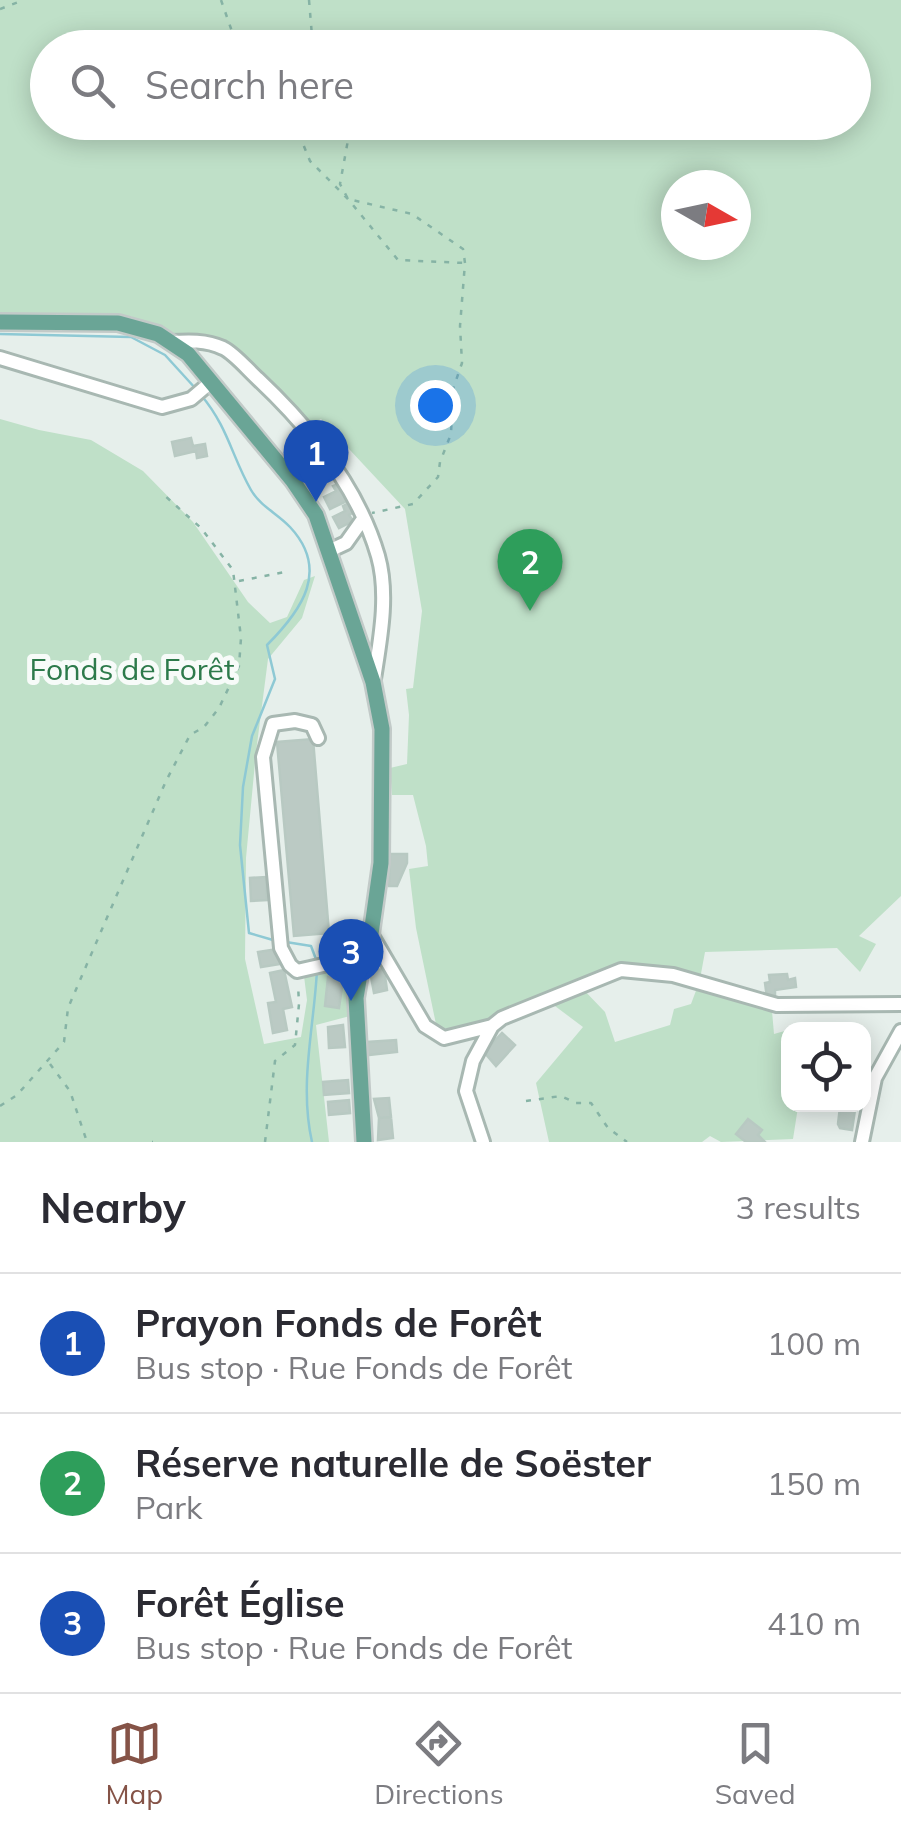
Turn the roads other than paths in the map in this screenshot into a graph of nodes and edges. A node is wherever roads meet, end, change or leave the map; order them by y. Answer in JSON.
{"nodes":[{"id":1,"x":0,"y":322,"type":"edge"},
{"id":2,"x":170,"y":342,"type":"junction"},
{"id":3,"x":0,"y":358,"type":"edge"},
{"id":4,"x":207,"y":386,"type":"junction"},
{"id":5,"x":363,"y":519,"type":"junction"},
{"id":6,"x":330,"y":550,"type":"junction"},
{"id":7,"x":373,"y":682,"type":"junction"},
{"id":8,"x":318,"y":738,"type":"dead end"},
{"id":9,"x":371,"y":934,"type":"junction"},
{"id":10,"x":363,"y":956,"type":"junction"},
{"id":11,"x":901,"y":1004,"type":"edge"},
{"id":12,"x":492,"y":1026,"type":"junction"},
{"id":13,"x":901,"y":1031,"type":"edge"},
{"id":14,"x":364,"y":1142,"type":"edge"},
{"id":15,"x":483,"y":1142,"type":"edge"},
{"id":16,"x":862,"y":1142,"type":"edge"}],
"edges":[{"from":1,"to":2,"type":"main road"},
{"from":2,"to":4,"type":"main road"},
{"from":2,"to":5,"type":"street"},
{"from":3,"to":4,"type":"street"},
{"from":4,"to":6,"type":"main road"},
{"from":5,"to":6,"type":"street"},
{"from":5,"to":7,"type":"street"},
{"from":6,"to":7,"type":"main road"},
{"from":7,"to":9,"type":"main road"},
{"from":8,"to":10,"type":"street"},
{"from":9,"to":10,"type":"main road"},
{"from":9,"to":12,"type":"street"},
{"from":10,"to":14,"type":"main road"},
{"from":11,"to":12,"type":"street"},
{"from":12,"to":15,"type":"street"},
{"from":13,"to":16,"type":"street"}]}
